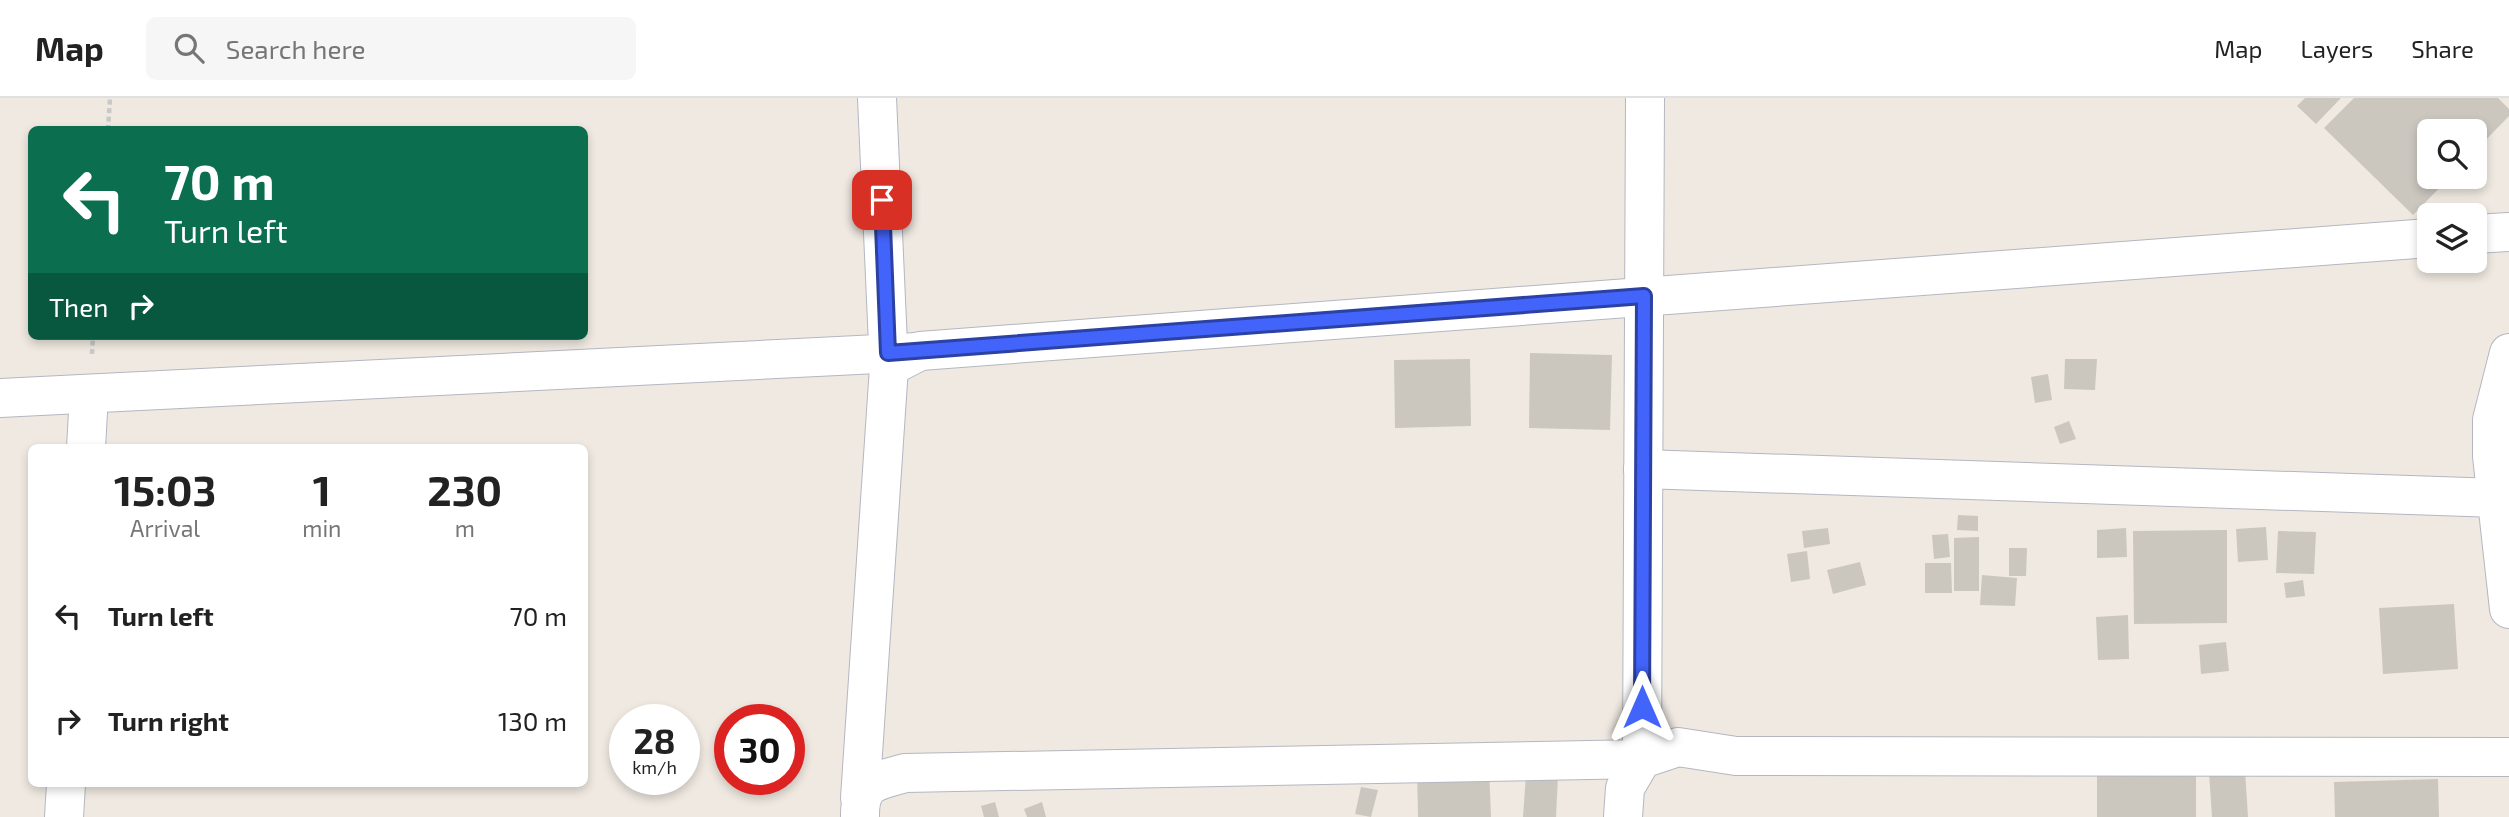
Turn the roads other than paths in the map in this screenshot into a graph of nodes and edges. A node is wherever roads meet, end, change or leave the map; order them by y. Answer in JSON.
{"nodes":[{"id":1,"x":877,"y":98,"type":"edge"},
{"id":2,"x":1645,"y":98,"type":"edge"},
{"id":3,"x":2509,"y":232,"type":"edge"},
{"id":4,"x":2487,"y":233,"type":"edge"},
{"id":5,"x":2417,"y":239,"type":"edge"},
{"id":6,"x":1644,"y":296,"type":"junction"},
{"id":7,"x":2509,"y":353,"type":"edge"},
{"id":8,"x":899,"y":357,"type":"junction"},
{"id":9,"x":89,"y":394,"type":"junction"},
{"id":10,"x":0,"y":398,"type":"edge"},
{"id":11,"x":86,"y":444,"type":"edge"},
{"id":12,"x":1643,"y":469,"type":"junction"},
{"id":13,"x":2503,"y":496,"type":"edge"},
{"id":14,"x":2509,"y":609,"type":"edge"},
{"id":15,"x":2509,"y":757,"type":"edge"},
{"id":16,"x":1642,"y":760,"type":"junction"},
{"id":17,"x":66,"y":787,"type":"edge"},
{"id":18,"x":860,"y":808,"type":"edge"},
{"id":19,"x":64,"y":817,"type":"edge"},
{"id":20,"x":1623,"y":817,"type":"edge"}],
"edges":[{"from":1,"to":8,"type":"street"},
{"from":2,"to":6,"type":"street"},
{"from":3,"to":4,"type":"street"},
{"from":5,"to":6,"type":"street"},
{"from":6,"to":8,"type":"street"},
{"from":6,"to":12,"type":"street"},
{"from":7,"to":13,"type":"street"},
{"from":8,"to":9,"type":"street"},
{"from":8,"to":18,"type":"street"},
{"from":9,"to":10,"type":"street"},
{"from":9,"to":11,"type":"street"},
{"from":12,"to":13,"type":"street"},
{"from":12,"to":16,"type":"street"},
{"from":13,"to":14,"type":"street"},
{"from":15,"to":16,"type":"street"},
{"from":16,"to":18,"type":"street"},
{"from":16,"to":20,"type":"street"},
{"from":17,"to":19,"type":"street"}]}
